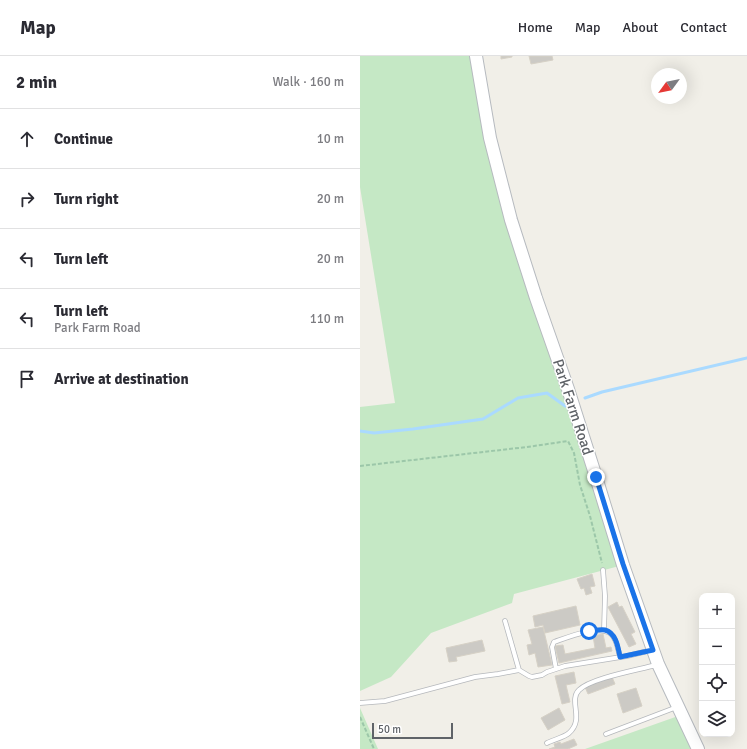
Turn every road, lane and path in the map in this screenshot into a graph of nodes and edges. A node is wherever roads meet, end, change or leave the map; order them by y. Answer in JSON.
{"nodes":[{"id":1,"x":476,"y":56,"type":"edge"},
{"id":2,"x":360,"y":466,"type":"edge"},
{"id":3,"x":603,"y":570,"type":"joint"},
{"id":4,"x":505,"y":621,"type":"dead end"},
{"id":5,"x":604,"y":630,"type":"junction"},
{"id":6,"x":653,"y":650,"type":"junction"},
{"id":7,"x":620,"y":657,"type":"junction"},
{"id":8,"x":658,"y":664,"type":"junction"},
{"id":9,"x":556,"y":669,"type":"junction"},
{"id":10,"x":519,"y":670,"type":"junction"},
{"id":11,"x":360,"y":703,"type":"edge"},
{"id":12,"x":678,"y":707,"type":"junction"},
{"id":13,"x":360,"y":717,"type":"edge"},
{"id":14,"x":606,"y":734,"type":"dead end"},
{"id":15,"x":547,"y":743,"type":"dead end"},
{"id":16,"x":374,"y":749,"type":"edge"},
{"id":17,"x":698,"y":749,"type":"edge"}],
"edges":[{"from":1,"to":6,"type":"street","name":"Park Farm Road"},
{"from":2,"to":3,"type":"path"},
{"from":3,"to":5,"type":"lane"},
{"from":4,"to":10,"type":"lane"},
{"from":5,"to":7,"type":"lane"},
{"from":5,"to":9,"type":"lane"},
{"from":6,"to":7,"type":"lane"},
{"from":6,"to":8,"type":"street","name":"Park Farm Road"},
{"from":7,"to":9,"type":"lane"},
{"from":8,"to":12,"type":"street","name":"Park Farm Road"},
{"from":8,"to":15,"type":"lane"},
{"from":9,"to":10,"type":"lane"},
{"from":10,"to":11,"type":"lane"},
{"from":12,"to":14,"type":"lane"},
{"from":12,"to":17,"type":"street","name":"Park Farm Road"},
{"from":13,"to":16,"type":"path"}]}
